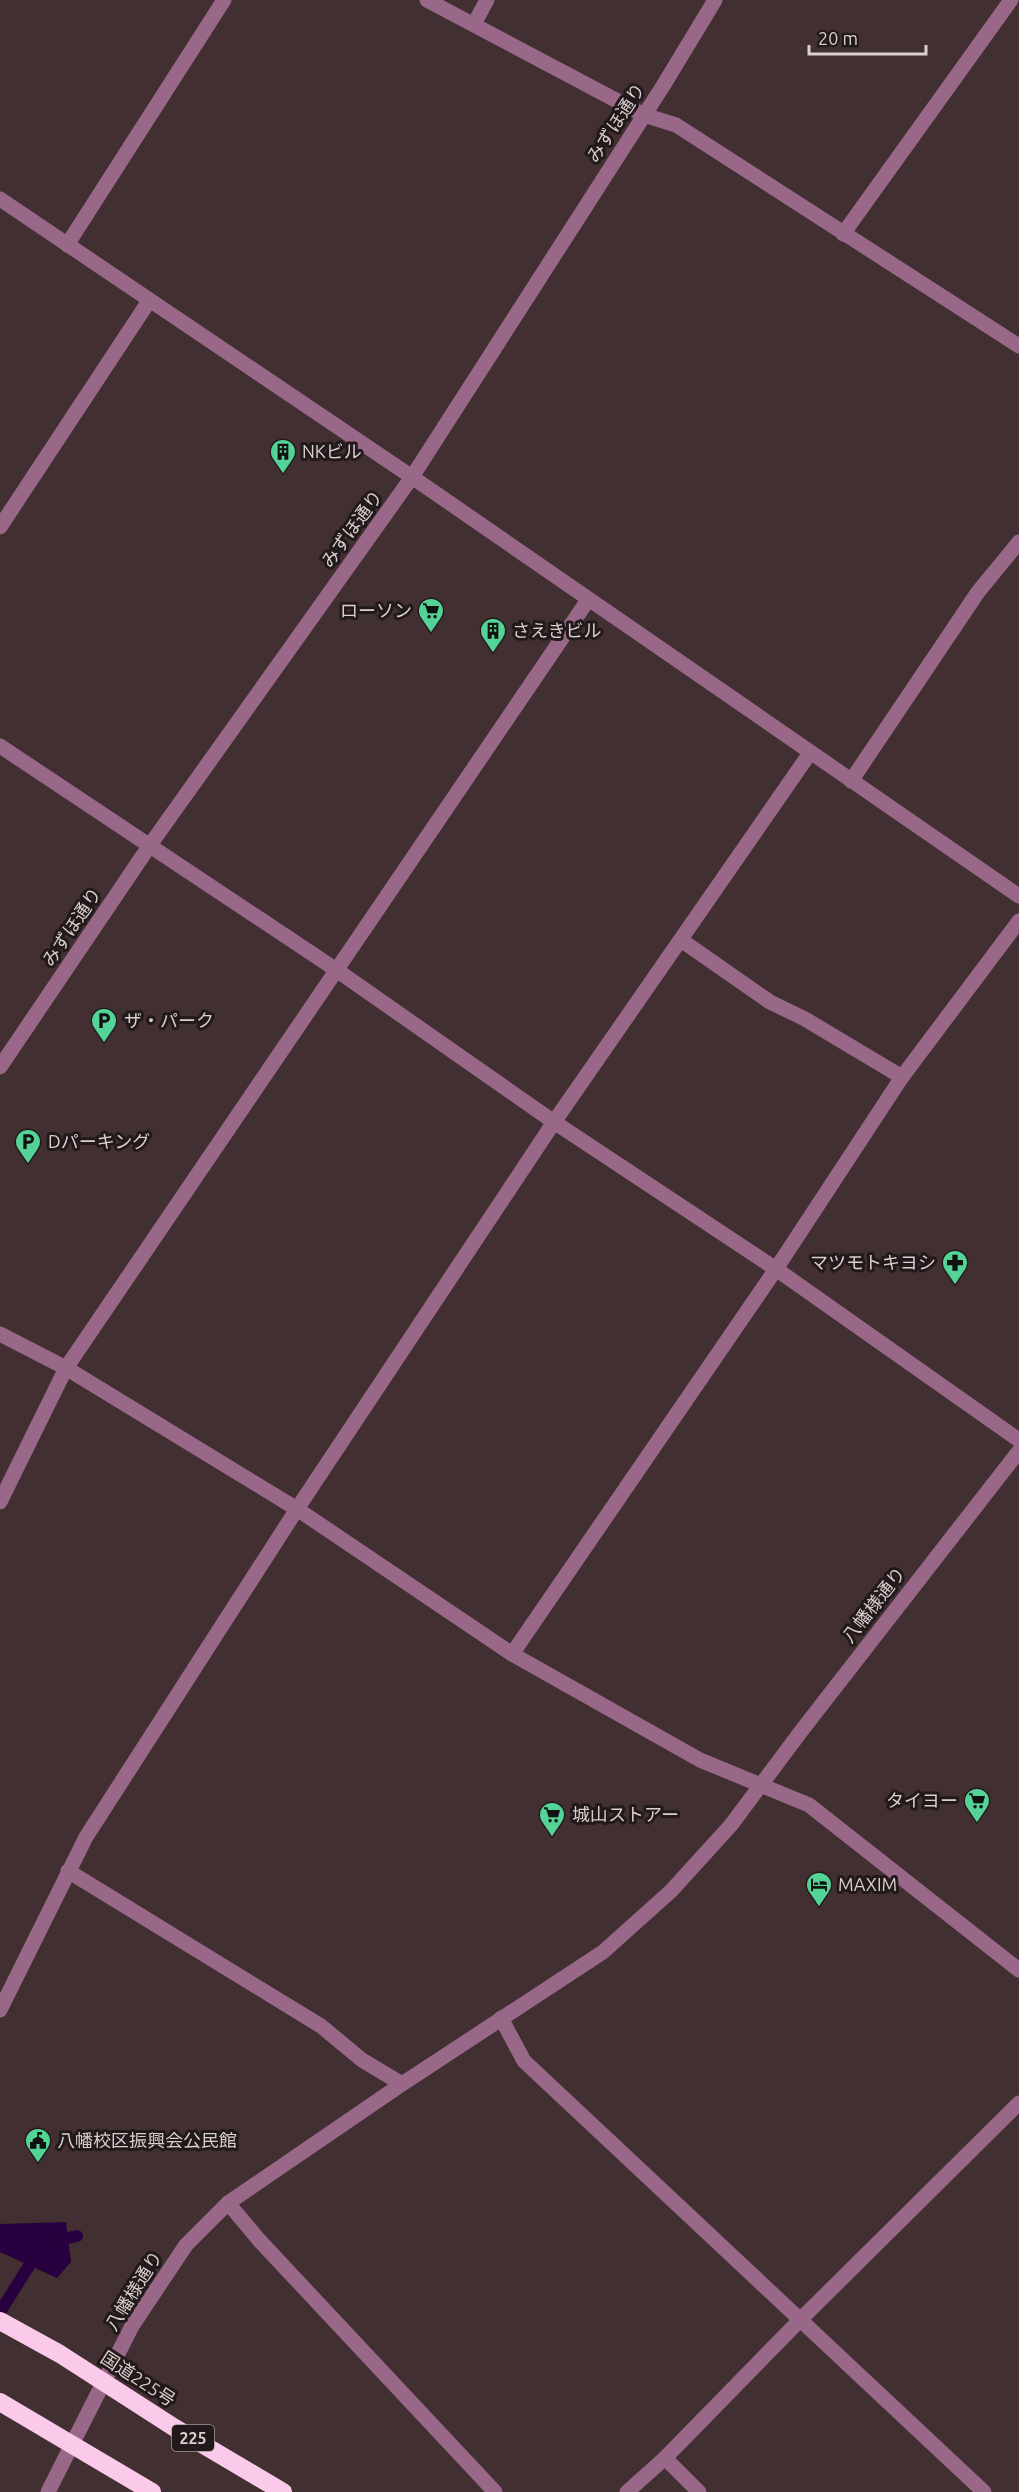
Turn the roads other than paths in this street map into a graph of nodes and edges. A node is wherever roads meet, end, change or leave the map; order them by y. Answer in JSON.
{"nodes":[{"id":1,"x":224,"y":0,"type":"edge"},
{"id":2,"x":427,"y":0,"type":"edge"},
{"id":3,"x":487,"y":0,"type":"edge"},
{"id":4,"x":715,"y":0,"type":"edge"},
{"id":5,"x":1011,"y":0,"type":"edge"},
{"id":6,"x":474,"y":24,"type":"junction"},
{"id":7,"x":644,"y":115,"type":"junction"},
{"id":8,"x":0,"y":199,"type":"edge"},
{"id":9,"x":843,"y":234,"type":"junction"},
{"id":10,"x":67,"y":245,"type":"junction"},
{"id":11,"x":149,"y":302,"type":"junction"},
{"id":12,"x":1019,"y":346,"type":"edge"},
{"id":13,"x":412,"y":477,"type":"junction"},
{"id":14,"x":0,"y":525,"type":"edge"},
{"id":15,"x":1019,"y":542,"type":"edge"},
{"id":16,"x":588,"y":600,"type":"junction"},
{"id":17,"x":0,"y":746,"type":"edge"},
{"id":18,"x":810,"y":753,"type":"junction"},
{"id":19,"x":851,"y":781,"type":"junction"},
{"id":20,"x":150,"y":845,"type":"junction"},
{"id":21,"x":1019,"y":896,"type":"edge"},
{"id":22,"x":1019,"y":921,"type":"edge"},
{"id":23,"x":681,"y":940,"type":"junction"},
{"id":24,"x":335,"y":969,"type":"junction"},
{"id":25,"x":0,"y":1067,"type":"edge"},
{"id":26,"x":902,"y":1077,"type":"junction"},
{"id":27,"x":554,"y":1122,"type":"junction"},
{"id":28,"x":776,"y":1269,"type":"junction"},
{"id":29,"x":0,"y":1334,"type":"edge"},
{"id":30,"x":66,"y":1368,"type":"junction"},
{"id":31,"x":1019,"y":1440,"type":"edge"},
{"id":32,"x":1019,"y":1451,"type":"edge"},
{"id":33,"x":0,"y":1502,"type":"edge"},
{"id":34,"x":297,"y":1509,"type":"junction"},
{"id":35,"x":512,"y":1654,"type":"junction"},
{"id":36,"x":762,"y":1784,"type":"junction"},
{"id":37,"x":68,"y":1871,"type":"junction"},
{"id":38,"x":1019,"y":1970,"type":"edge"},
{"id":39,"x":0,"y":2010,"type":"edge"},
{"id":40,"x":501,"y":2018,"type":"junction"},
{"id":41,"x":402,"y":2084,"type":"junction"},
{"id":42,"x":1019,"y":2103,"type":"edge"},
{"id":43,"x":228,"y":2202,"type":"junction"},
{"id":44,"x":800,"y":2320,"type":"junction"},
{"id":45,"x":0,"y":2321,"type":"edge"},
{"id":46,"x":104,"y":2382,"type":"junction"},
{"id":47,"x":0,"y":2402,"type":"edge"},
{"id":48,"x":73,"y":2444,"type":"junction"},
{"id":49,"x":665,"y":2458,"type":"junction"},
{"id":50,"x":48,"y":2491,"type":"edge"},
{"id":51,"x":152,"y":2492,"type":"edge"},
{"id":52,"x":283,"y":2492,"type":"edge"},
{"id":53,"x":495,"y":2492,"type":"edge"},
{"id":54,"x":627,"y":2492,"type":"edge"},
{"id":55,"x":699,"y":2492,"type":"edge"},
{"id":56,"x":984,"y":2492,"type":"edge"}],
"edges":[{"from":1,"to":10,"type":"street"},
{"from":2,"to":6,"type":"street"},
{"from":3,"to":6,"type":"street"},
{"from":4,"to":7,"type":"street","name":"みずほ通り"},
{"from":5,"to":9,"type":"street"},
{"from":6,"to":7,"type":"street"},
{"from":7,"to":9,"type":"street"},
{"from":7,"to":13,"type":"street","name":"みずほ通り"},
{"from":8,"to":10,"type":"street"},
{"from":9,"to":12,"type":"street"},
{"from":10,"to":11,"type":"street"},
{"from":11,"to":13,"type":"street"},
{"from":11,"to":14,"type":"street"},
{"from":13,"to":16,"type":"street"},
{"from":13,"to":20,"type":"street","name":"みずほ通り"},
{"from":15,"to":19,"type":"street"},
{"from":16,"to":18,"type":"street"},
{"from":16,"to":24,"type":"street"},
{"from":17,"to":20,"type":"street"},
{"from":18,"to":19,"type":"street"},
{"from":18,"to":23,"type":"street"},
{"from":19,"to":21,"type":"street"},
{"from":20,"to":24,"type":"street"},
{"from":20,"to":25,"type":"street","name":"みずほ通り"},
{"from":22,"to":26,"type":"street"},
{"from":23,"to":26,"type":"street"},
{"from":23,"to":27,"type":"street"},
{"from":24,"to":27,"type":"street"},
{"from":24,"to":30,"type":"street"},
{"from":26,"to":28,"type":"street"},
{"from":27,"to":28,"type":"street"},
{"from":27,"to":34,"type":"street"},
{"from":28,"to":31,"type":"street"},
{"from":28,"to":35,"type":"street"},
{"from":29,"to":30,"type":"street"},
{"from":30,"to":33,"type":"street"},
{"from":30,"to":34,"type":"street"},
{"from":32,"to":36,"type":"street","name":"八幡様通り"},
{"from":34,"to":35,"type":"street"},
{"from":34,"to":37,"type":"street"},
{"from":35,"to":36,"type":"street"},
{"from":36,"to":38,"type":"street"},
{"from":36,"to":40,"type":"street","name":"八幡様通り"},
{"from":37,"to":39,"type":"street"},
{"from":37,"to":41,"type":"street"},
{"from":40,"to":41,"type":"street","name":"八幡様通り"},
{"from":40,"to":44,"type":"street"},
{"from":41,"to":43,"type":"street","name":"八幡様通り"},
{"from":42,"to":44,"type":"street"},
{"from":43,"to":46,"type":"street","name":"八幡様通り"},
{"from":43,"to":53,"type":"street"},
{"from":44,"to":49,"type":"street"},
{"from":44,"to":56,"type":"street"},
{"from":45,"to":46,"type":"highway","name":"国道225号","number":"225"},
{"from":46,"to":48,"type":"street","name":"八幡様通り"},
{"from":46,"to":52,"type":"highway","name":"国道225号","number":"225"},
{"from":47,"to":48,"type":"highway"},
{"from":48,"to":50,"type":"street","name":"八幡様通り"},
{"from":48,"to":51,"type":"highway"},
{"from":49,"to":54,"type":"street"},
{"from":49,"to":55,"type":"street"}]}
